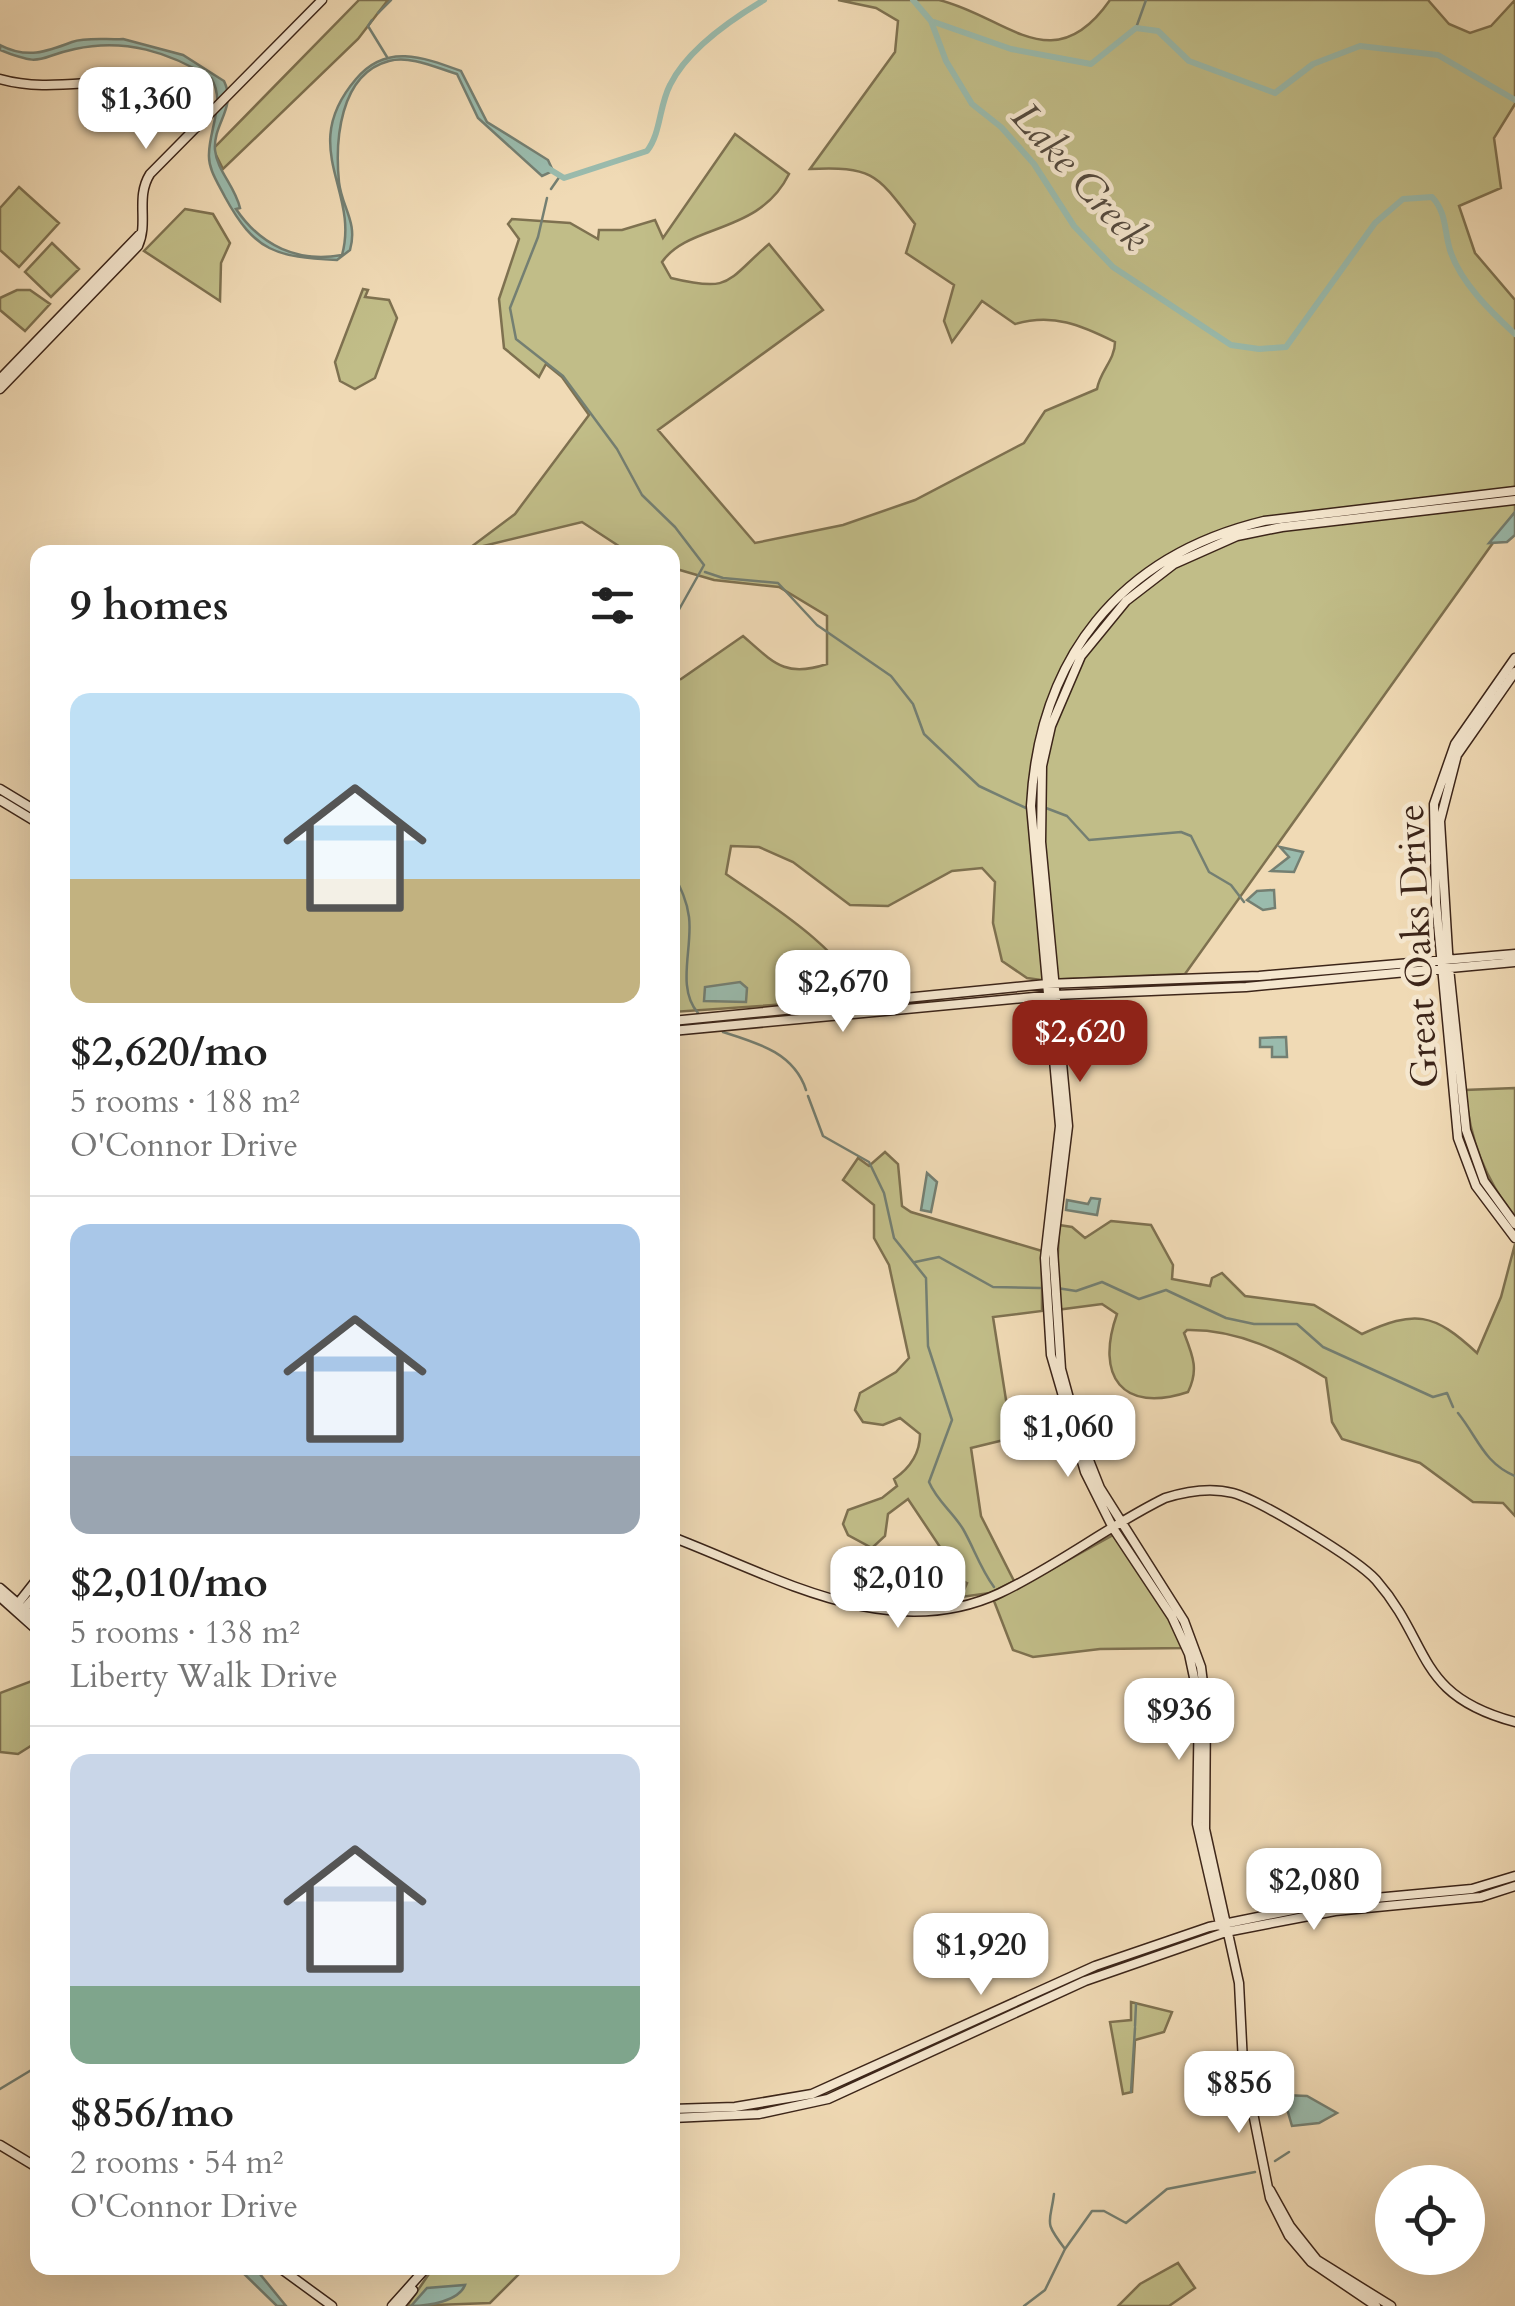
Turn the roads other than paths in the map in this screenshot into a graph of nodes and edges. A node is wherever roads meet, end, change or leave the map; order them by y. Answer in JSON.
{"nodes":[{"id":1,"x":322,"y":0,"type":"edge"},
{"id":2,"x":0,"y":79,"type":"edge"},
{"id":3,"x":202,"y":122,"type":"junction"},
{"id":4,"x":142,"y":216,"type":"junction"},
{"id":5,"x":0,"y":379,"type":"edge"},
{"id":6,"x":0,"y":389,"type":"edge"},
{"id":7,"x":1515,"y":491,"type":"edge"},
{"id":8,"x":1515,"y":500,"type":"edge"},
{"id":9,"x":1515,"y":658,"type":"edge"},
{"id":10,"x":1515,"y":672,"type":"edge"},
{"id":11,"x":6,"y":798,"type":"edge"},
{"id":12,"x":30,"y":808,"type":"edge"},
{"id":13,"x":30,"y":817,"type":"edge"},
{"id":14,"x":1440,"y":902,"type":"junction"},
{"id":15,"x":1515,"y":954,"type":"edge"},
{"id":16,"x":1515,"y":962,"type":"edge"},
{"id":17,"x":1445,"y":963,"type":"junction"},
{"id":18,"x":1258,"y":976,"type":"junction"},
{"id":19,"x":1227,"y":977,"type":"junction"},
{"id":20,"x":1051,"y":984,"type":"junction"},
{"id":21,"x":1232,"y":987,"type":"junction"},
{"id":22,"x":1215,"y":988,"type":"junction"},
{"id":23,"x":1052,"y":996,"type":"junction"},
{"id":24,"x":768,"y":1013,"type":"junction"},
{"id":25,"x":680,"y":1025,"type":"edge"},
{"id":26,"x":680,"y":1027,"type":"edge"},
{"id":27,"x":694,"y":1029,"type":"junction"},
{"id":28,"x":1060,"y":1074,"type":"junction"},
{"id":29,"x":1515,"y":1224,"type":"edge"},
{"id":30,"x":1515,"y":1238,"type":"edge"},
{"id":31,"x":1116,"y":1526,"type":"junction"},
{"id":32,"x":680,"y":1539,"type":"edge"},
{"id":33,"x":0,"y":1588,"type":"edge"},
{"id":34,"x":30,"y":1591,"type":"edge"},
{"id":35,"x":0,"y":1596,"type":"edge"},
{"id":36,"x":30,"y":1600,"type":"edge"},
{"id":37,"x":20,"y":1608,"type":"junction"},
{"id":38,"x":30,"y":1615,"type":"edge"},
{"id":39,"x":30,"y":1621,"type":"edge"},
{"id":40,"x":1515,"y":1722,"type":"edge"},
{"id":41,"x":1515,"y":1876,"type":"edge"},
{"id":42,"x":1515,"y":1886,"type":"edge"},
{"id":43,"x":1224,"y":1926,"type":"junction"},
{"id":44,"x":680,"y":2109,"type":"edge"},
{"id":45,"x":680,"y":2118,"type":"edge"},
{"id":46,"x":0,"y":2145,"type":"edge"},
{"id":47,"x":30,"y":2163,"type":"edge"},
{"id":48,"x":290,"y":2275,"type":"edge"},
{"id":49,"x":421,"y":2275,"type":"edge"},
{"id":50,"x":423,"y":2275,"type":"edge"},
{"id":51,"x":1334,"y":2278,"type":"junction"},
{"id":52,"x":332,"y":2306,"type":"edge"},
{"id":53,"x":392,"y":2306,"type":"edge"},
{"id":54,"x":400,"y":2306,"type":"edge"},
{"id":55,"x":1376,"y":2306,"type":"edge"},
{"id":56,"x":1391,"y":2306,"type":"edge"}],
"edges":[{"from":1,"to":3,"type":"main road"},
{"from":2,"to":3,"type":"main road"},
{"from":3,"to":4,"type":"main road"},
{"from":4,"to":5,"type":"main road"},
{"from":4,"to":6,"type":"main road"},
{"from":7,"to":20,"type":"main road"},
{"from":8,"to":20,"type":"main road"},
{"from":9,"to":14,"type":"main road","name":"Great Oaks Drive"},
{"from":10,"to":14,"type":"main road","name":"Great Oaks Drive"},
{"from":11,"to":12,"type":"main road"},
{"from":11,"to":13,"type":"main road"},
{"from":14,"to":17,"type":"main road","name":"Great Oaks Drive"},
{"from":15,"to":17,"type":"main road"},
{"from":16,"to":17,"type":"main road"},
{"from":17,"to":18,"type":"main road"},
{"from":17,"to":21,"type":"main road"},
{"from":17,"to":29,"type":"main road","name":"Great Oaks Drive"},
{"from":17,"to":30,"type":"main road","name":"Great Oaks Drive"},
{"from":18,"to":19,"type":"main road"},
{"from":18,"to":21,"type":"main road"},
{"from":19,"to":20,"type":"main road"},
{"from":19,"to":22,"type":"main road"},
{"from":20,"to":23,"type":"main road"},
{"from":20,"to":24,"type":"main road"},
{"from":21,"to":22,"type":"main road"},
{"from":22,"to":23,"type":"main road"},
{"from":23,"to":27,"type":"main road"},
{"from":23,"to":28,"type":"main road"},
{"from":23,"to":28,"type":"main road"},
{"from":24,"to":25,"type":"main road"},
{"from":24,"to":27,"type":"main road"},
{"from":26,"to":27,"type":"main road"},
{"from":28,"to":31,"type":"main road"},
{"from":28,"to":31,"type":"main road"},
{"from":31,"to":32,"type":"main road"},
{"from":31,"to":40,"type":"main road"},
{"from":31,"to":43,"type":"main road"},
{"from":33,"to":37,"type":"main road"},
{"from":34,"to":37,"type":"main road"},
{"from":35,"to":37,"type":"main road"},
{"from":36,"to":37,"type":"main road"},
{"from":37,"to":38,"type":"main road"},
{"from":37,"to":39,"type":"main road"},
{"from":41,"to":43,"type":"main road"},
{"from":42,"to":43,"type":"main road"},
{"from":43,"to":44,"type":"main road"},
{"from":43,"to":45,"type":"main road"},
{"from":43,"to":51,"type":"main road"},
{"from":46,"to":47,"type":"main road"},
{"from":48,"to":52,"type":"main road"},
{"from":49,"to":53,"type":"main road"},
{"from":50,"to":54,"type":"main road"},
{"from":51,"to":55,"type":"main road"},
{"from":51,"to":56,"type":"main road"}]}
